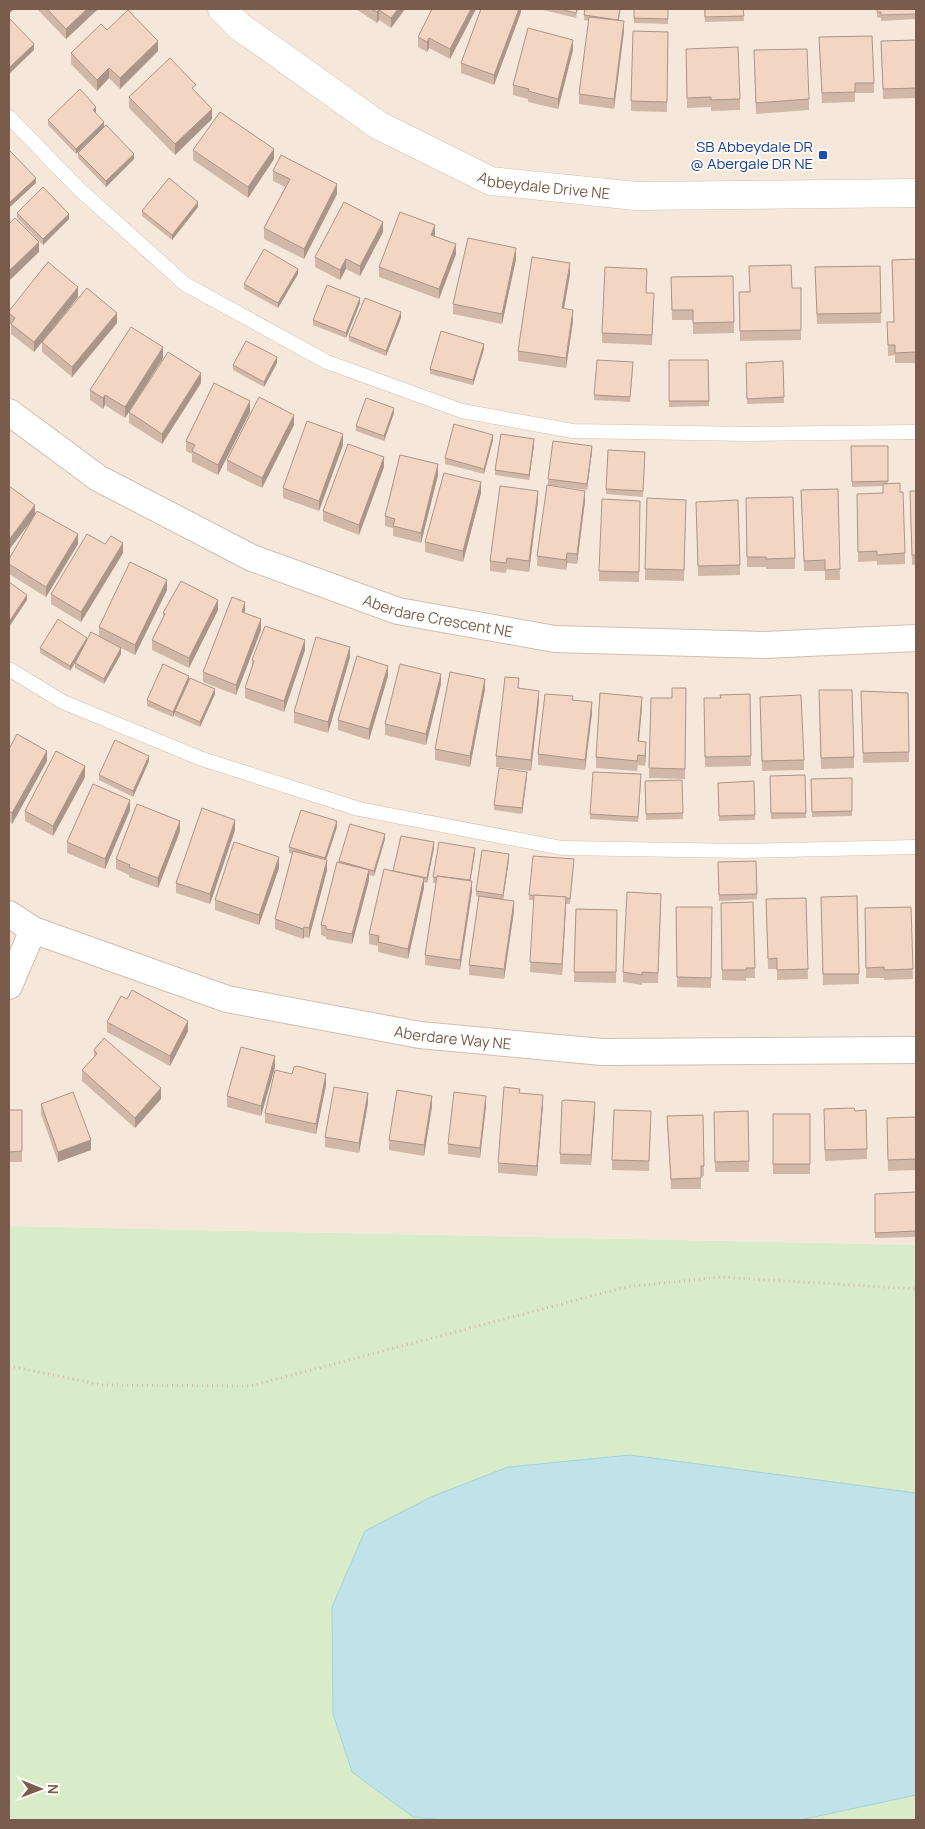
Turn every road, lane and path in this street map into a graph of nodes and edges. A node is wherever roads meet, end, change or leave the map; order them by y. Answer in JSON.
{"nodes":[{"id":1,"x":222,"y":9,"type":"edge"},
{"id":2,"x":9,"y":117,"type":"edge"},
{"id":3,"x":916,"y":194,"type":"edge"},
{"id":4,"x":9,"y":412,"type":"edge"},
{"id":5,"x":916,"y":432,"type":"edge"},
{"id":6,"x":916,"y":638,"type":"edge"},
{"id":7,"x":9,"y":669,"type":"edge"},
{"id":8,"x":916,"y":847,"type":"edge"},
{"id":9,"x":9,"y":914,"type":"edge"},
{"id":10,"x":33,"y":930,"type":"junction"},
{"id":11,"x":9,"y":986,"type":"edge"},
{"id":12,"x":916,"y":1050,"type":"edge"},
{"id":13,"x":916,"y":1289,"type":"edge"},
{"id":14,"x":9,"y":1366,"type":"edge"}],
"edges":[{"from":1,"to":3,"type":"street","name":"Abbeydale Drive NE"},
{"from":2,"to":5,"type":"lane"},
{"from":4,"to":6,"type":"street","name":"Aberdare Crescent NE"},
{"from":7,"to":8,"type":"lane"},
{"from":9,"to":10,"type":"street","name":"Aberdare Way NE"},
{"from":10,"to":11,"type":"street"},
{"from":10,"to":12,"type":"street","name":"Aberdare Way NE"},
{"from":13,"to":14,"type":"path"}]}
